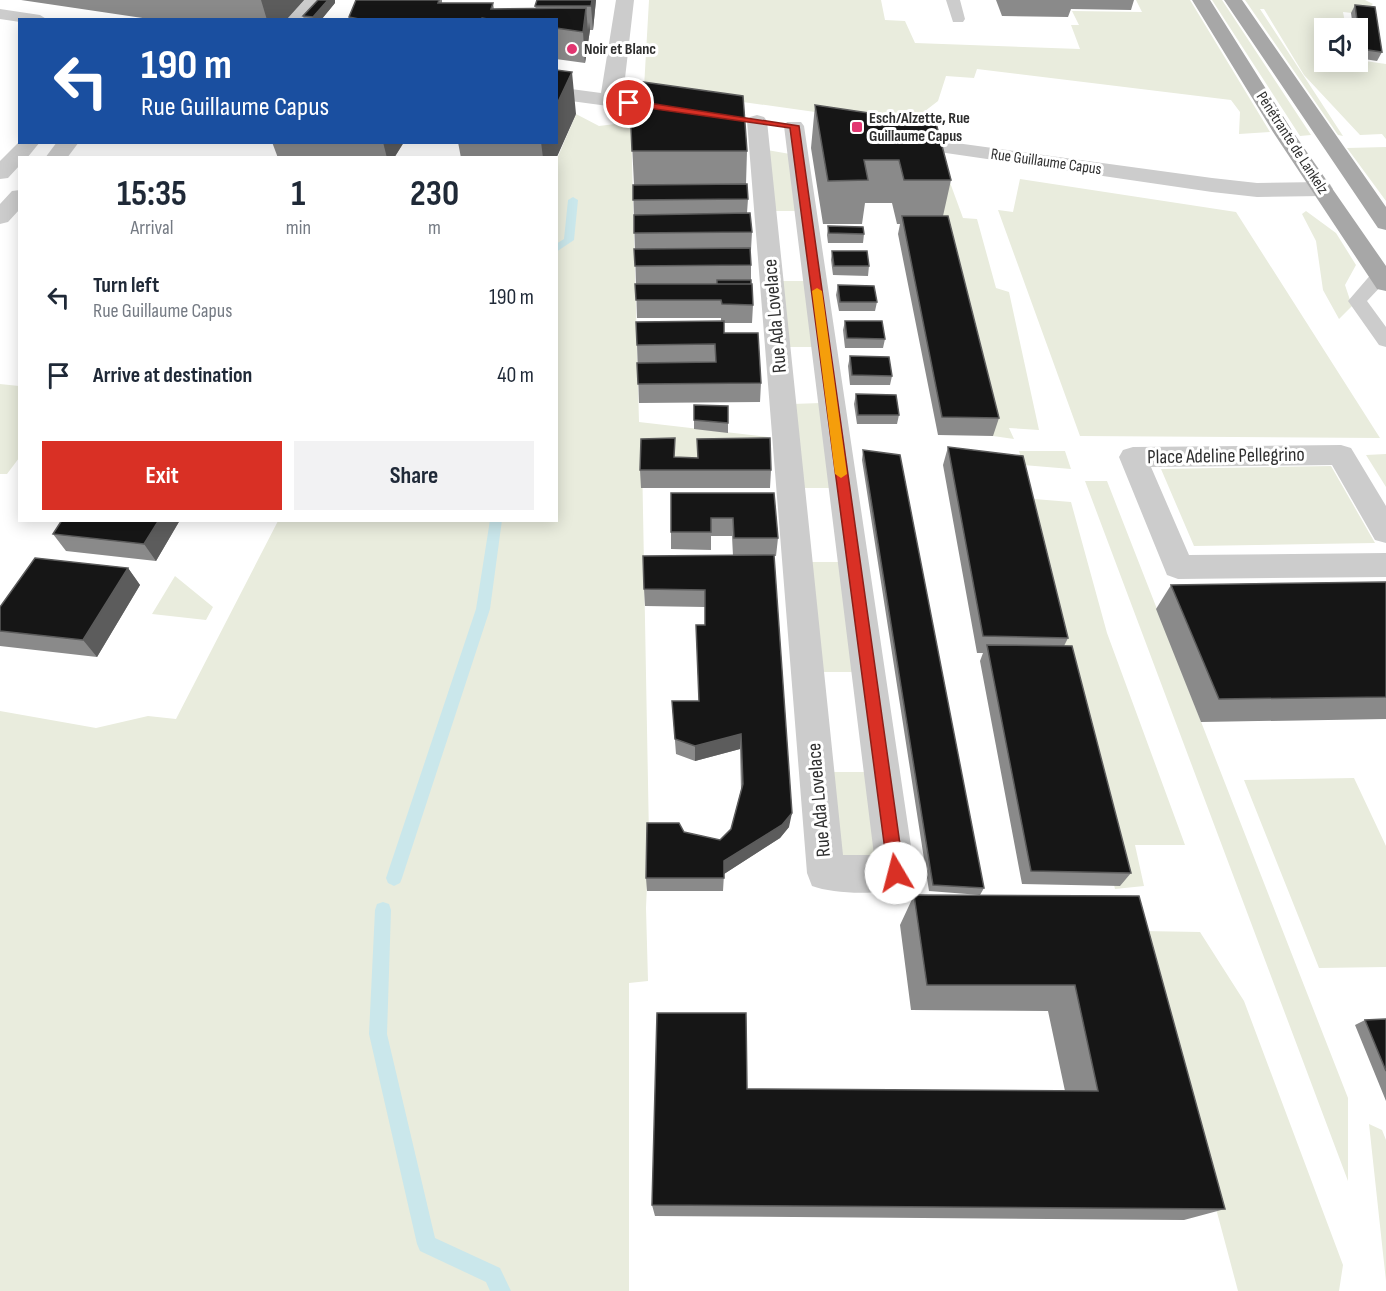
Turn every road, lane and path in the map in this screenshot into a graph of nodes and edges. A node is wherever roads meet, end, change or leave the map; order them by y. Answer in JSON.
{"nodes":[{"id":1,"x":311,"y":0,"type":"edge"},
{"id":2,"x":625,"y":0,"type":"edge"},
{"id":3,"x":953,"y":0,"type":"edge"},
{"id":4,"x":1201,"y":0,"type":"edge"},
{"id":5,"x":1233,"y":0,"type":"edge"},
{"id":6,"x":0,"y":14,"type":"edge"},
{"id":7,"x":27,"y":18,"type":"edge"},
{"id":8,"x":296,"y":18,"type":"edge"},
{"id":9,"x":958,"y":19,"type":"dead end"},
{"id":10,"x":558,"y":93,"type":"edge"},
{"id":11,"x":608,"y":100,"type":"junction"},
{"id":12,"x":700,"y":113,"type":"edge"},
{"id":13,"x":806,"y":128,"type":"joint"},
{"id":14,"x":874,"y":138,"type":"edge"},
{"id":15,"x":28,"y":144,"type":"edge"},
{"id":16,"x":67,"y":144,"type":"edge"},
{"id":17,"x":57,"y":156,"type":"edge"},
{"id":18,"x":0,"y":173,"type":"edge"},
{"id":19,"x":1342,"y":190,"type":"junction"},
{"id":20,"x":18,"y":198,"type":"edge"},
{"id":21,"x":0,"y":218,"type":"edge"},
{"id":22,"x":1386,"y":223,"type":"edge"},
{"id":23,"x":1386,"y":253,"type":"edge"},
{"id":24,"x":1383,"y":280,"type":"edge"},
{"id":25,"x":1386,"y":342,"type":"edge"},
{"id":26,"x":1386,"y":532,"type":"edge"},
{"id":27,"x":1386,"y":565,"type":"edge"}],
"edges":[{"from":1,"to":8,"type":"street"},
{"from":2,"to":11,"type":"street"},
{"from":3,"to":9,"type":"lane"},
{"from":4,"to":19,"type":"main road","name":"Pénétrante de Lankelz"},
{"from":5,"to":19,"type":"main road","name":"Pénétrante de Lankelz"},
{"from":6,"to":7,"type":"street"},
{"from":10,"to":11,"type":"street"},
{"from":11,"to":12,"type":"street"},
{"from":13,"to":13,"type":"street","name":"Rue Ada Lovelace"},
{"from":14,"to":19,"type":"street","name":"Rue Guillaume Capus"},
{"from":15,"to":18,"type":"street"},
{"from":16,"to":17,"type":"street"},
{"from":19,"to":22,"type":"main road","name":"Pénétrante de Lankelz"},
{"from":19,"to":23,"type":"main road"},
{"from":19,"to":24,"type":"main road","name":"Pénétrante de Lankelz"},
{"from":20,"to":21,"type":"street"},
{"from":24,"to":25,"type":"lane"},
{"from":26,"to":27,"type":"street","name":"Place Adeline Pellegrino"}]}
